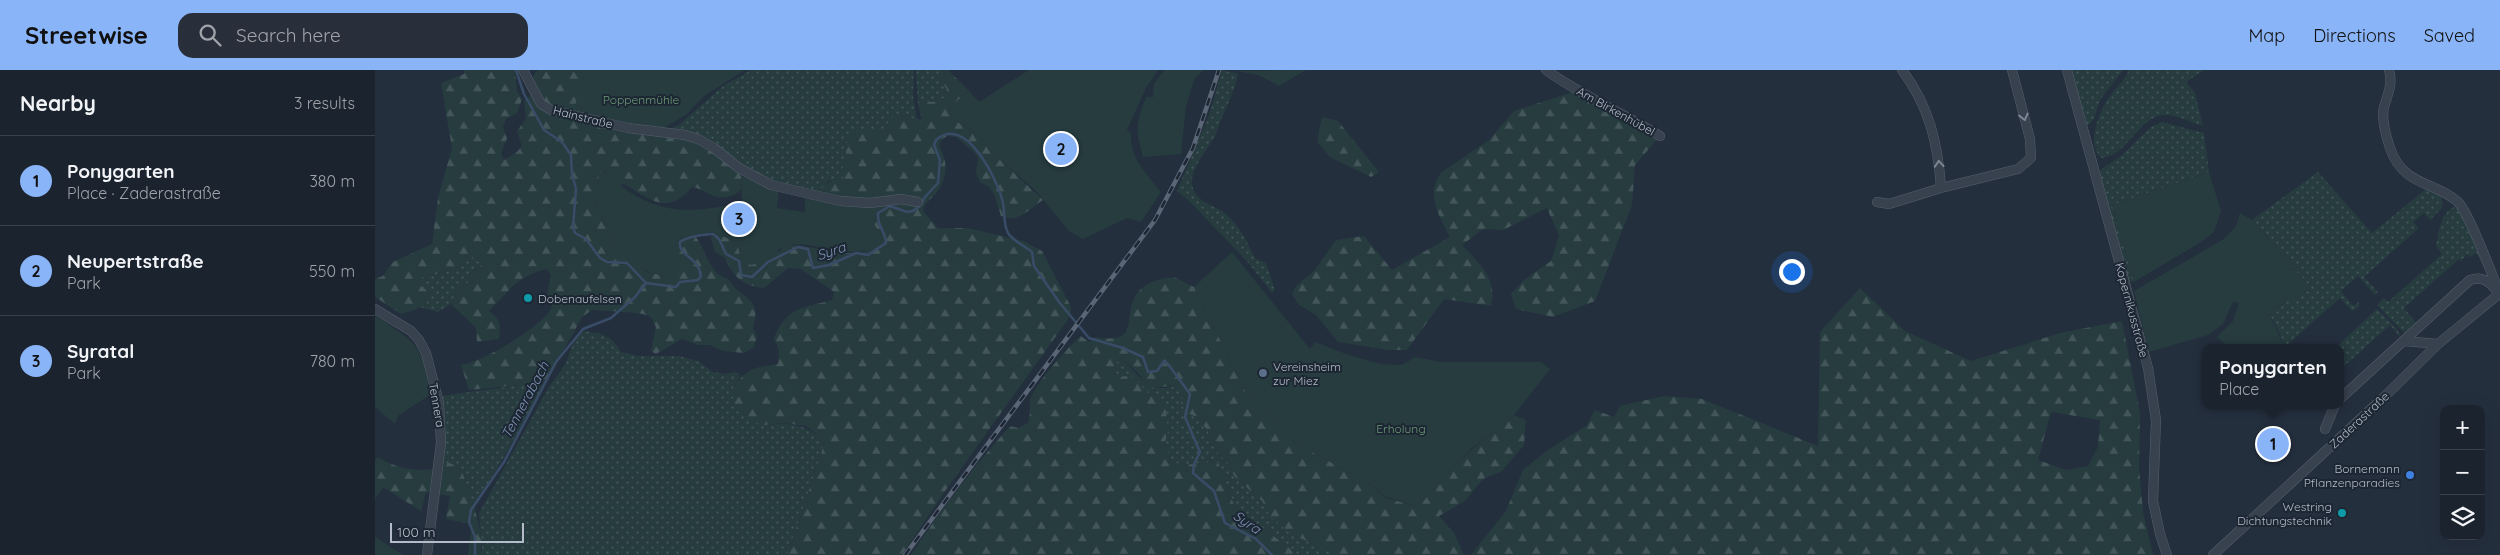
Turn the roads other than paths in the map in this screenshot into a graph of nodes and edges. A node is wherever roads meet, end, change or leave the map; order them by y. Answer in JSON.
{"nodes":[{"id":1,"x":523,"y":70,"type":"edge"},
{"id":2,"x":1546,"y":70,"type":"edge"},
{"id":3,"x":1902,"y":70,"type":"edge"},
{"id":4,"x":2012,"y":70,"type":"edge"},
{"id":5,"x":2067,"y":70,"type":"edge"},
{"id":6,"x":2389,"y":70,"type":"edge"},
{"id":7,"x":1660,"y":136,"type":"dead end"},
{"id":8,"x":1941,"y":188,"type":"junction"},
{"id":9,"x":918,"y":202,"type":"dead end"},
{"id":10,"x":1877,"y":202,"type":"dead end"},
{"id":11,"x":2500,"y":294,"type":"edge"},
{"id":12,"x":375,"y":309,"type":"edge"},
{"id":13,"x":2404,"y":341,"type":"junction"},
{"id":14,"x":2438,"y":344,"type":"junction"},
{"id":15,"x":2344,"y":395,"type":"edge"},
{"id":16,"x":2333,"y":409,"type":"edge"},
{"id":17,"x":2325,"y":429,"type":"dead end"},
{"id":18,"x":427,"y":555,"type":"edge"},
{"id":19,"x":2167,"y":555,"type":"edge"},
{"id":20,"x":2213,"y":555,"type":"edge"}],
"edges":[{"from":1,"to":9,"type":"street","name":"Hainstraße"},
{"from":2,"to":7,"type":"street","name":"Am Birkenhübel"},
{"from":8,"to":3,"type":"street","one_way":true},
{"from":4,"to":8,"type":"street","one_way":true},
{"from":5,"to":19,"type":"street","name":"Kopernikusstraße"},
{"from":6,"to":11,"type":"street"},
{"from":8,"to":10,"type":"street"},
{"from":11,"to":13,"type":"street"},
{"from":11,"to":14,"type":"street","name":"Zaderastraße"},
{"from":12,"to":18,"type":"street","name":"Tennera"},
{"from":13,"to":14,"type":"street"},
{"from":13,"to":15,"type":"street"},
{"from":14,"to":20,"type":"street","name":"Zaderastraße"},
{"from":16,"to":17,"type":"street","name":"Zaderastraße"}]}
